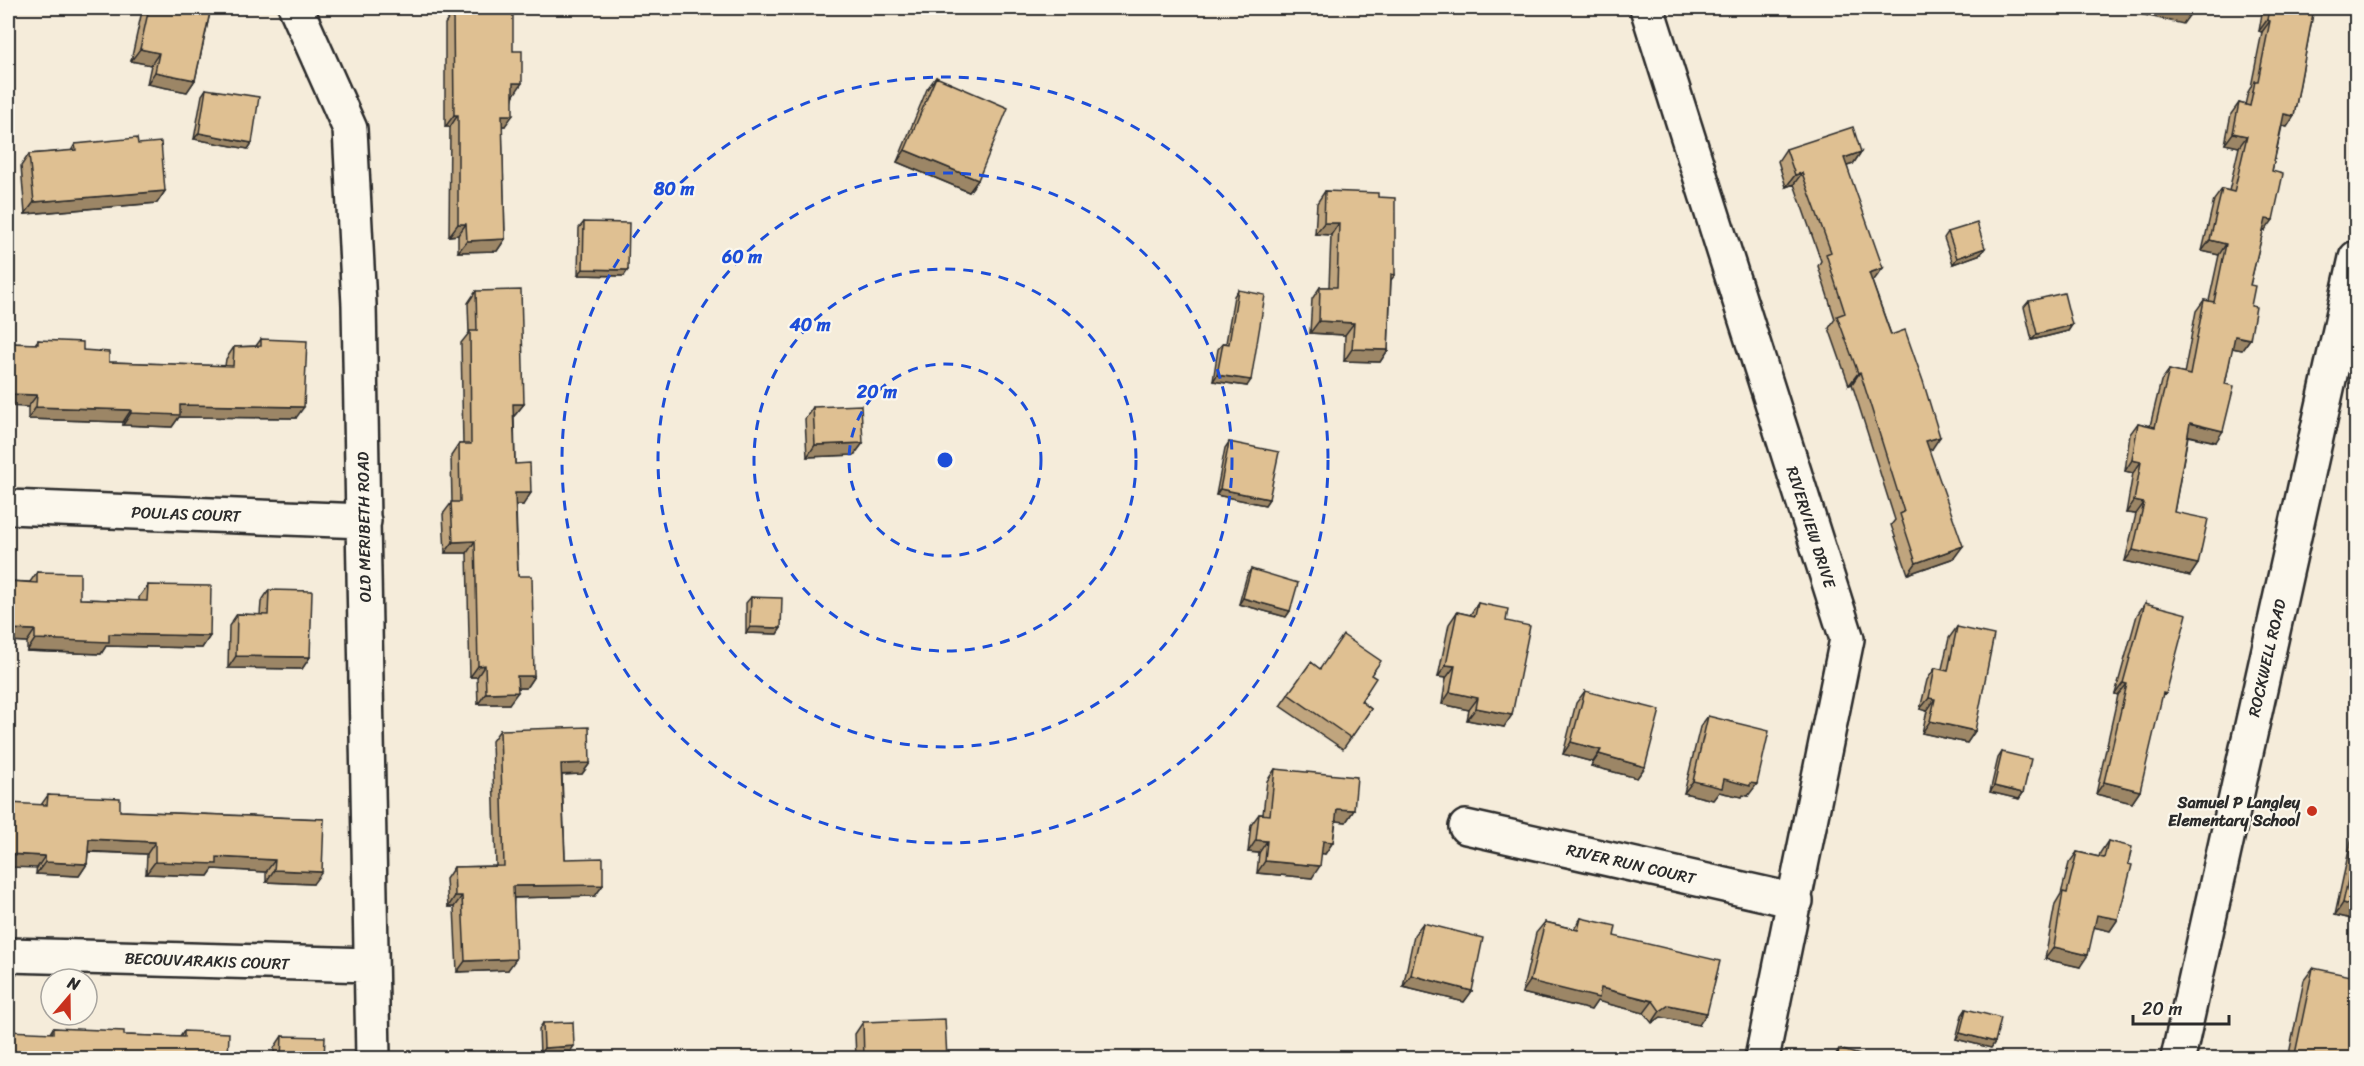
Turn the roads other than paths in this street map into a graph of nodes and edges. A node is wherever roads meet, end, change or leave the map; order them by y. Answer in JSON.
{"nodes":[{"id":1,"x":296,"y":8,"type":"edge"},
{"id":2,"x":1647,"y":8,"type":"edge"},
{"id":3,"x":2356,"y":258,"type":"edge"},
{"id":4,"x":8,"y":507,"type":"edge"},
{"id":5,"x":364,"y":521,"type":"junction"},
{"id":6,"x":1466,"y":827,"type":"dead end"},
{"id":7,"x":1796,"y":901,"type":"junction"},
{"id":8,"x":8,"y":955,"type":"edge"},
{"id":9,"x":370,"y":965,"type":"junction"},
{"id":10,"x":373,"y":1059,"type":"edge"},
{"id":11,"x":1762,"y":1059,"type":"edge"},
{"id":12,"x":2178,"y":1059,"type":"edge"}],
"edges":[{"from":1,"to":5,"type":"street","name":"OLD MERIBETH ROAD"},
{"from":2,"to":7,"type":"street","name":"RIVERVIEW DRIVE"},
{"from":3,"to":12,"type":"street","name":"ROCKWELL ROAD"},
{"from":4,"to":5,"type":"street","name":"POULAS COURT"},
{"from":5,"to":9,"type":"street","name":"OLD MERIBETH ROAD"},
{"from":6,"to":7,"type":"street","name":"RIVER RUN COURT"},
{"from":7,"to":11,"type":"street","name":"RIVERVIEW DRIVE"},
{"from":8,"to":9,"type":"street","name":"BECOUVARAKIS COURT"},
{"from":9,"to":10,"type":"street","name":"OLD MERIBETH ROAD"}]}
